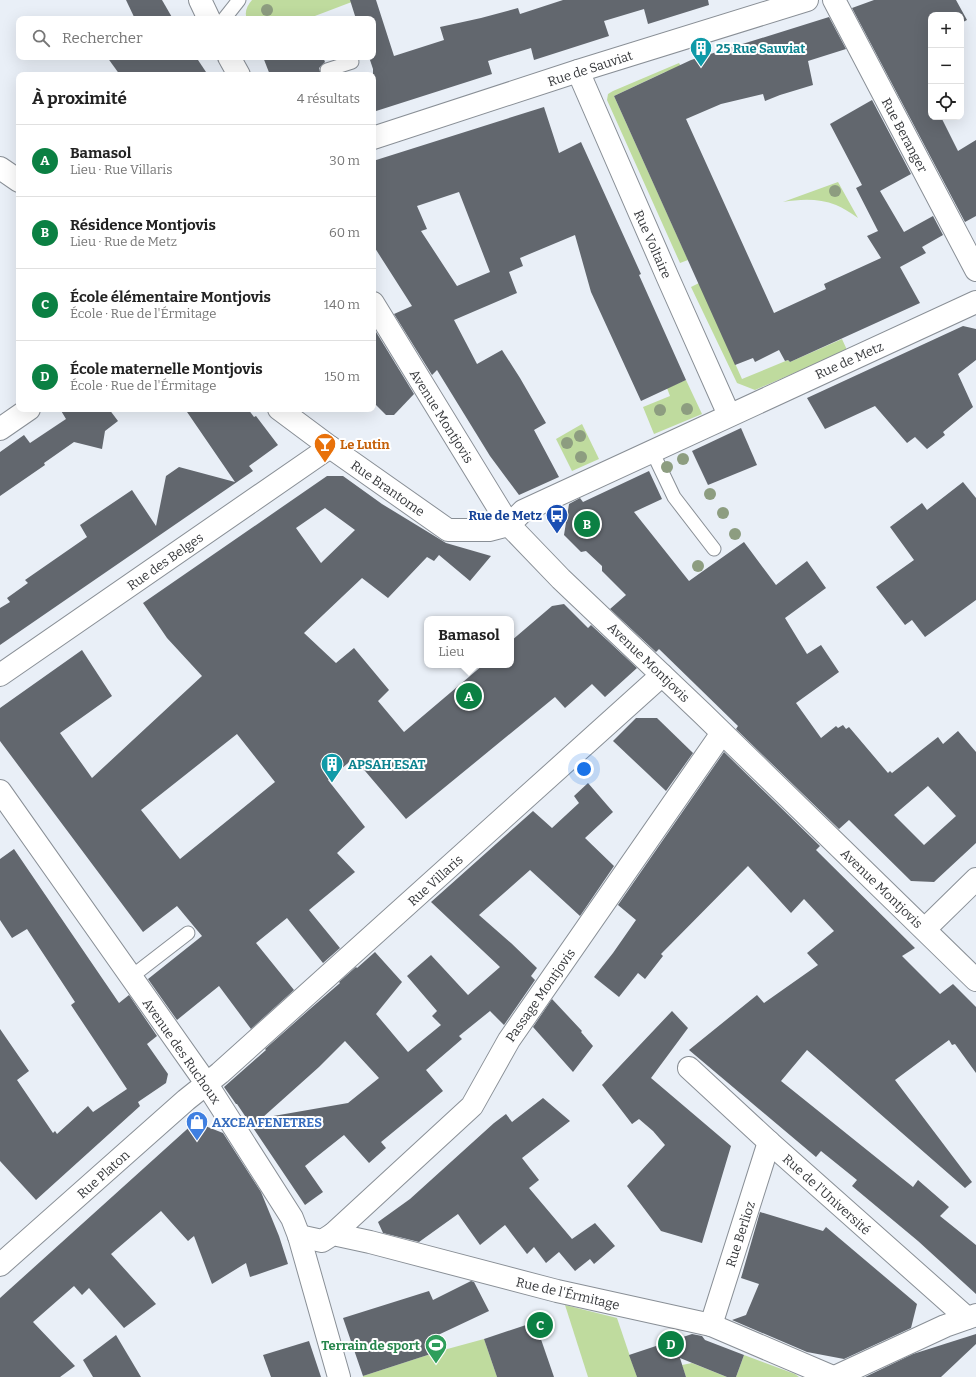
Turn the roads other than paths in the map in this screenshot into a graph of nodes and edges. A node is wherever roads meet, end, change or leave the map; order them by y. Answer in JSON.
{"nodes":[{"id":1,"x":200,"y":0,"type":"edge"},
{"id":2,"x":239,"y":0,"type":"edge"},
{"id":3,"x":807,"y":0,"type":"edge"},
{"id":4,"x":834,"y":0,"type":"edge"},
{"id":5,"x":208,"y":16,"type":"edge"},
{"id":6,"x":226,"y":16,"type":"edge"},
{"id":7,"x":231,"y":60,"type":"edge"},
{"id":8,"x":352,"y":60,"type":"edge"},
{"id":9,"x":327,"y":70,"type":"dead end"},
{"id":10,"x":578,"y":71,"type":"junction"},
{"id":11,"x":237,"y":72,"type":"edge"},
{"id":12,"x":376,"y":137,"type":"edge"},
{"id":13,"x":0,"y":168,"type":"edge"},
{"id":14,"x":16,"y":179,"type":"edge"},
{"id":15,"x":976,"y":270,"type":"edge"},
{"id":16,"x":976,"y":302,"type":"edge"},
{"id":17,"x":376,"y":308,"type":"edge"},
{"id":18,"x":25,"y":412,"type":"edge"},
{"id":19,"x":283,"y":412,"type":"edge"},
{"id":20,"x":729,"y":415,"type":"junction"},
{"id":21,"x":0,"y":429,"type":"edge"},
{"id":22,"x":330,"y":447,"type":"junction"},
{"id":23,"x":652,"y":451,"type":"junction"},
{"id":24,"x":509,"y":525,"type":"junction"},
{"id":25,"x":714,"y":549,"type":"dead end"},
{"id":26,"x":0,"y":674,"type":"edge"},
{"id":27,"x":662,"y":675,"type":"junction"},
{"id":28,"x":722,"y":733,"type":"junction"},
{"id":29,"x":0,"y":791,"type":"edge"},
{"id":30,"x":976,"y":879,"type":"edge"},
{"id":31,"x":925,"y":930,"type":"junction"},
{"id":32,"x":188,"y":933,"type":"dead end"},
{"id":33,"x":131,"y":977,"type":"junction"},
{"id":34,"x":976,"y":980,"type":"edge"},
{"id":35,"x":690,"y":1068,"type":"dead end"},
{"id":36,"x":206,"y":1083,"type":"junction"},
{"id":37,"x":769,"y":1142,"type":"junction"},
{"id":38,"x":333,"y":1234,"type":"junction"},
{"id":39,"x":299,"y":1236,"type":"junction"},
{"id":40,"x":0,"y":1265,"type":"edge"},
{"id":41,"x":971,"y":1316,"type":"edge"},
{"id":42,"x":711,"y":1325,"type":"junction"},
{"id":43,"x":339,"y":1377,"type":"edge"},
{"id":44,"x":834,"y":1377,"type":"edge"}],
"edges":[{"from":1,"to":5,"type":"street"},
{"from":2,"to":6,"type":"lane"},
{"from":3,"to":10,"type":"street","name":"Rue de Sauviat"},
{"from":4,"to":15,"type":"street","name":"Rue Beranger"},
{"from":7,"to":11,"type":"street"},
{"from":8,"to":9,"type":"lane"},
{"from":10,"to":12,"type":"street","name":"Rue de Sauviat"},
{"from":10,"to":20,"type":"street","name":"Rue Voltaire"},
{"from":13,"to":14,"type":"street"},
{"from":16,"to":20,"type":"street","name":"Rue de Metz"},
{"from":17,"to":24,"type":"street","name":"Avenue Montjovis"},
{"from":18,"to":21,"type":"street"},
{"from":19,"to":22,"type":"street","name":"Rue Brantome"},
{"from":20,"to":23,"type":"street","name":"Rue de Metz"},
{"from":22,"to":24,"type":"street","name":"Rue Brantome"},
{"from":22,"to":26,"type":"street","name":"Rue des Belges"},
{"from":23,"to":24,"type":"street","name":"Rue de Metz"},
{"from":23,"to":25,"type":"lane"},
{"from":24,"to":27,"type":"street","name":"Avenue Montjovis"},
{"from":27,"to":28,"type":"street","name":"Avenue Montjovis"},
{"from":27,"to":36,"type":"street","name":"Rue Villaris"},
{"from":28,"to":31,"type":"street","name":"Avenue Montjovis"},
{"from":28,"to":38,"type":"street","name":"Passage Montjovis"},
{"from":29,"to":33,"type":"street","name":"Avenue des Ruchoux"},
{"from":30,"to":31,"type":"street"},
{"from":31,"to":34,"type":"street","name":"Avenue Montjovis"},
{"from":32,"to":33,"type":"lane"},
{"from":33,"to":36,"type":"street","name":"Avenue des Ruchoux"},
{"from":35,"to":37,"type":"street","name":"Rue de l'Université"},
{"from":36,"to":39,"type":"street","name":"Avenue des Ruchoux"},
{"from":36,"to":40,"type":"street","name":"Rue Platon"},
{"from":37,"to":41,"type":"street","name":"Rue de l'Université"},
{"from":37,"to":42,"type":"street","name":"Rue Berlioz"},
{"from":38,"to":39,"type":"street","name":"Rue de l'Érmitage"},
{"from":38,"to":42,"type":"street","name":"Rue de l'Érmitage"},
{"from":39,"to":43,"type":"street","name":"Avenue des Ruchoux"},
{"from":41,"to":44,"type":"street","name":"Rue de l'Érmitage"},
{"from":42,"to":44,"type":"street","name":"Rue de l'Érmitage"}]}
